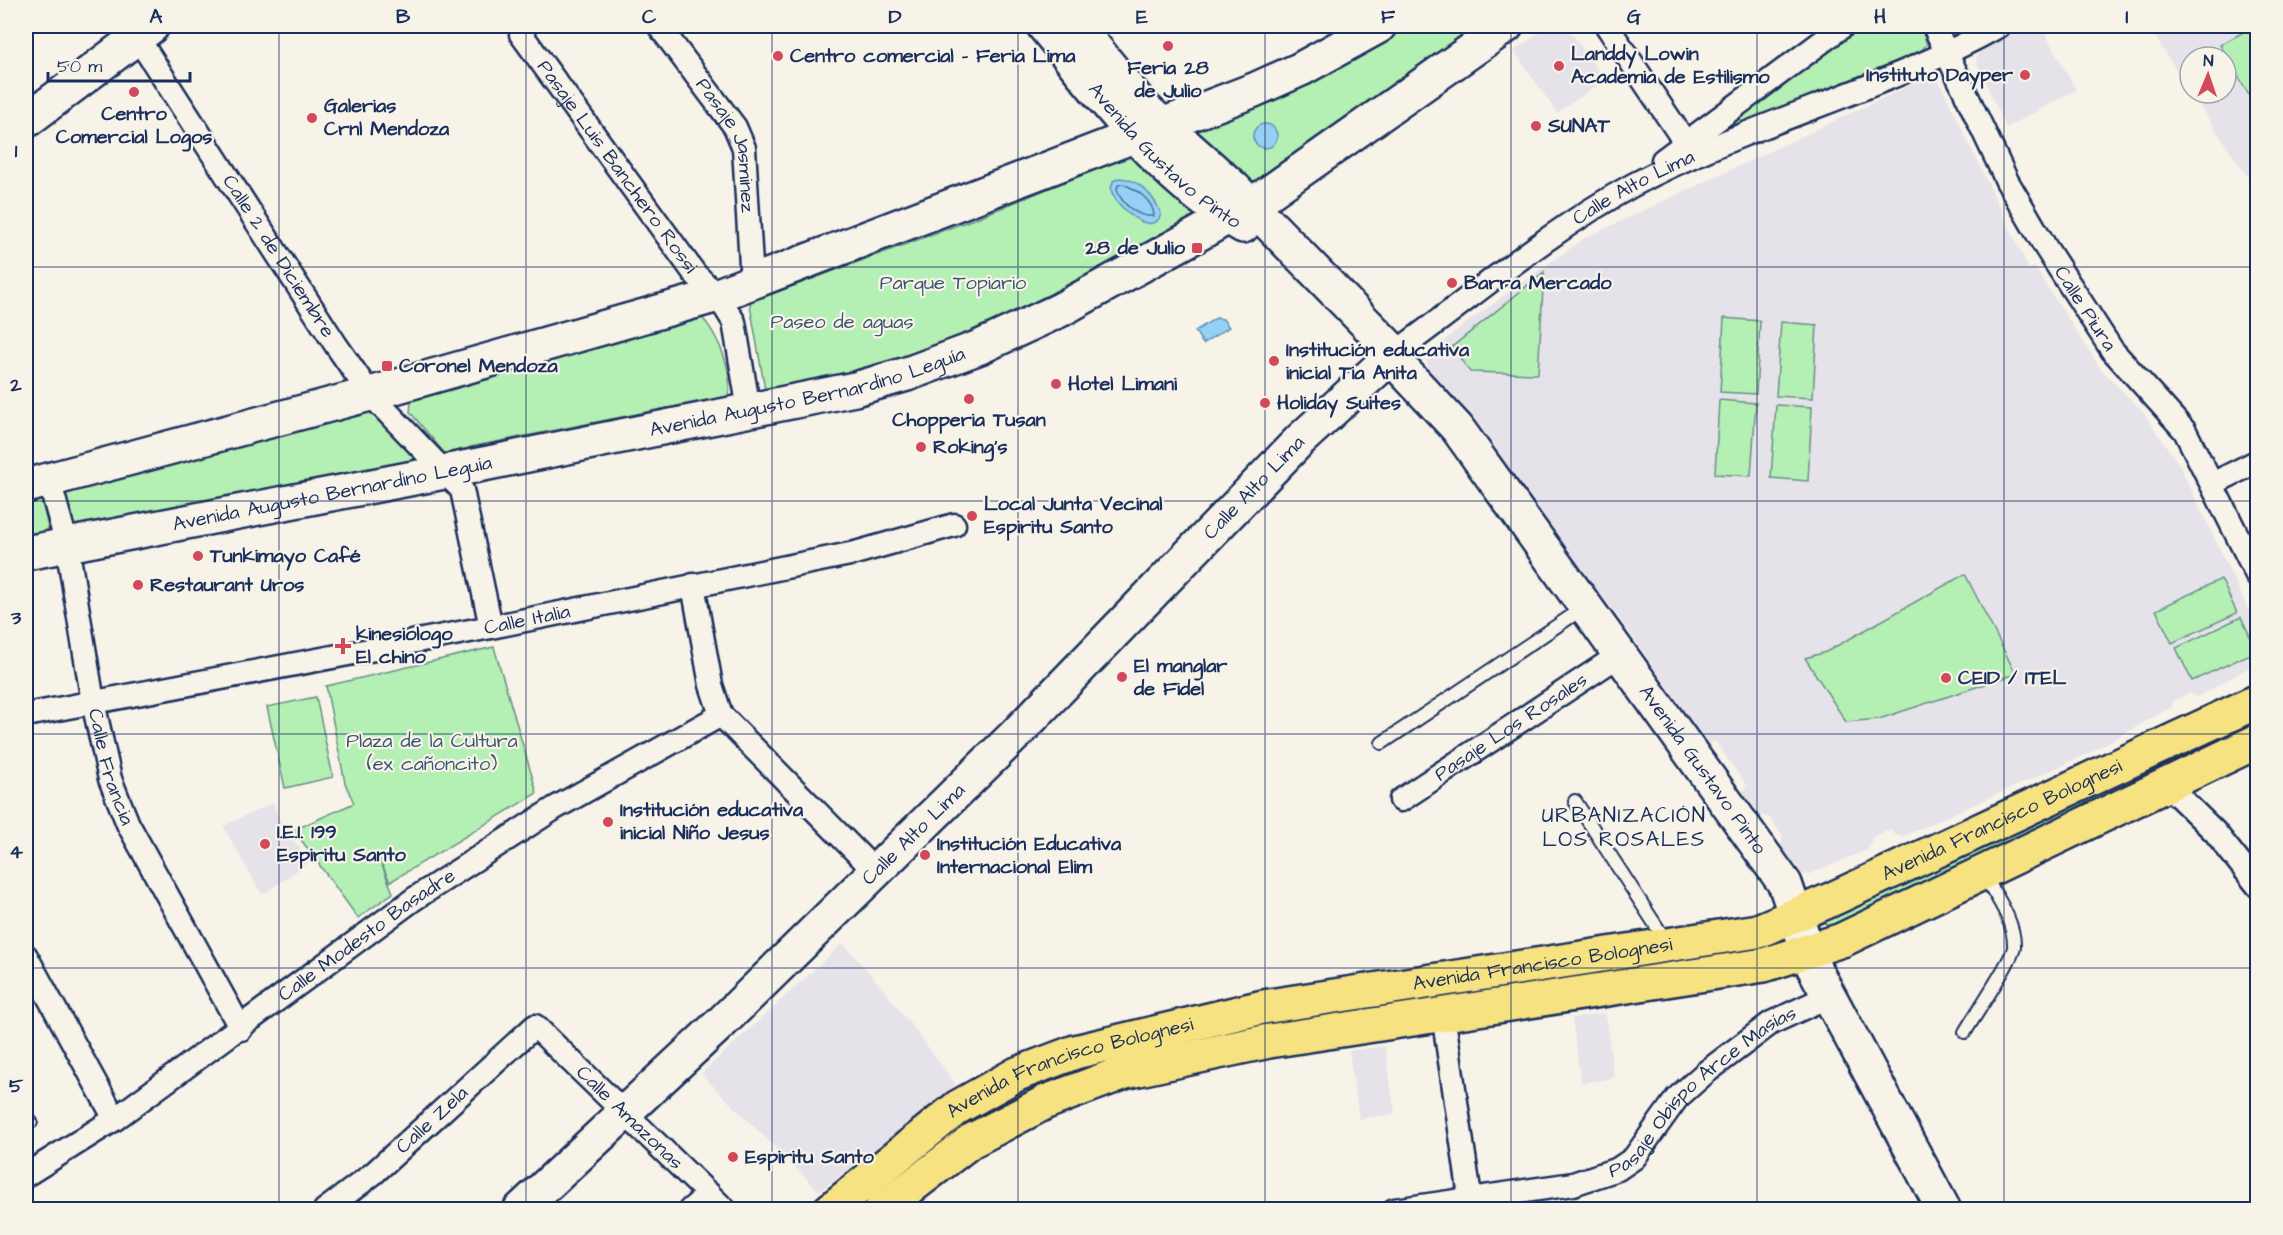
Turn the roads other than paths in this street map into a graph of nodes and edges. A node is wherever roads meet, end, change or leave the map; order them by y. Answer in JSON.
{"nodes":[{"id":1,"x":659,"y":26,"type":"edge"},
{"id":2,"x":1044,"y":26,"type":"edge"},
{"id":3,"x":1077,"y":26,"type":"edge"},
{"id":4,"x":1378,"y":26,"type":"edge"},
{"id":5,"x":1506,"y":26,"type":"edge"},
{"id":6,"x":1607,"y":26,"type":"edge"},
{"id":7,"x":1843,"y":26,"type":"edge"},
{"id":8,"x":1934,"y":26,"type":"edge"},
{"id":9,"x":1999,"y":26,"type":"edge"},
{"id":10,"x":140,"y":29,"type":"edge"},
{"id":11,"x":520,"y":34,"type":"dead end"},
{"id":12,"x":1948,"y":54,"type":"junction"},
{"id":13,"x":26,"y":121,"type":"edge"},
{"id":14,"x":1148,"y":130,"type":"junction"},
{"id":15,"x":1689,"y":149,"type":"junction"},
{"id":16,"x":1238,"y":210,"type":"junction"},
{"id":17,"x":752,"y":282,"type":"junction"},
{"id":18,"x":718,"y":295,"type":"junction"},
{"id":19,"x":1392,"y":362,"type":"junction"},
{"id":20,"x":370,"y":394,"type":"junction"},
{"id":21,"x":749,"y":410,"type":"junction"},
{"id":22,"x":2258,"y":461,"type":"edge"},
{"id":23,"x":447,"y":471,"type":"junction"},
{"id":24,"x":37,"y":483,"type":"edge"},
{"id":25,"x":2212,"y":484,"type":"junction"},
{"id":26,"x":954,"y":525,"type":"dead end"},
{"id":27,"x":67,"y":545,"type":"junction"},
{"id":28,"x":26,"y":553,"type":"edge"},
{"id":29,"x":2258,"y":577,"type":"edge"},
{"id":30,"x":693,"y":585,"type":"junction"},
{"id":31,"x":1586,"y":606,"type":"junction"},
{"id":32,"x":491,"y":627,"type":"junction"},
{"id":33,"x":1622,"y":654,"type":"junction"},
{"id":34,"x":2258,"y":701,"type":"edge"},
{"id":35,"x":93,"y":702,"type":"junction"},
{"id":36,"x":26,"y":715,"type":"edge"},
{"id":37,"x":721,"y":715,"type":"junction"},
{"id":38,"x":2258,"y":741,"type":"edge"},
{"id":39,"x":1382,"y":743,"type":"dead end"},
{"id":40,"x":2165,"y":783,"type":"junction"},
{"id":41,"x":1401,"y":800,"type":"dead end"},
{"id":42,"x":1575,"y":801,"type":"dead end"},
{"id":43,"x":874,"y":870,"type":"junction"},
{"id":44,"x":1983,"y":874,"type":"junction"},
{"id":45,"x":2258,"y":886,"type":"edge"},
{"id":46,"x":1796,"y":915,"type":"junction"},
{"id":47,"x":1668,"y":945,"type":"junction"},
{"id":48,"x":1808,"y":951,"type":"junction"},
{"id":49,"x":26,"y":956,"type":"edge"},
{"id":50,"x":1829,"y":996,"type":"junction"},
{"id":51,"x":1263,"y":1007,"type":"junction"},
{"id":52,"x":1443,"y":1014,"type":"junction"},
{"id":53,"x":535,"y":1026,"type":"joint"},
{"id":54,"x":241,"y":1029,"type":"junction"},
{"id":55,"x":1965,"y":1032,"type":"dead end"},
{"id":56,"x":1269,"y":1041,"type":"junction"},
{"id":57,"x":625,"y":1113,"type":"junction"},
{"id":58,"x":115,"y":1119,"type":"junction"},
{"id":59,"x":26,"y":1175,"type":"edge"},
{"id":60,"x":709,"y":1194,"type":"junction"},
{"id":61,"x":1471,"y":1204,"type":"edge"},
{"id":62,"x":325,"y":1209,"type":"edge"},
{"id":63,"x":520,"y":1209,"type":"edge"},
{"id":64,"x":690,"y":1209,"type":"edge"},
{"id":65,"x":725,"y":1209,"type":"edge"},
{"id":66,"x":830,"y":1209,"type":"edge"},
{"id":67,"x":881,"y":1209,"type":"edge"},
{"id":68,"x":1394,"y":1209,"type":"edge"},
{"id":69,"x":1944,"y":1209,"type":"edge"}],
"edges":[{"from":1,"to":17,"type":"street","name":"Pasaje Jasminez"},
{"from":2,"to":14,"type":"main road","name":"Avenida Gustavo Pinto"},
{"from":3,"to":14,"type":"main road","name":"Avenida Gustavo Pinto"},
{"from":4,"to":14,"type":"main road"},
{"from":5,"to":16,"type":"main road","name":"Avenida Augusto Bernardino Leguía"},
{"from":6,"to":15,"type":"street"},
{"from":7,"to":15,"type":"street"},
{"from":8,"to":12,"type":"street","name":"Calle Piura"},
{"from":9,"to":12,"type":"street","name":"Calle Alto Lima"},
{"from":10,"to":13,"type":"main road"},
{"from":10,"to":20,"type":"street","name":"Calle 2 de Diciembre"},
{"from":11,"to":18,"type":"street","name":"Pasaje Luis Banchero Rossi"},
{"from":12,"to":15,"type":"street","name":"Calle Alto Lima"},
{"from":12,"to":25,"type":"street","name":"Calle Piura"},
{"from":14,"to":16,"type":"main road","name":"Avenida Gustavo Pinto"},
{"from":14,"to":17,"type":"main road"},
{"from":15,"to":19,"type":"street","name":"Calle Alto Lima"},
{"from":16,"to":19,"type":"main road","name":"Avenida Gustavo Pinto"},
{"from":16,"to":21,"type":"main road","name":"Avenida Augusto Bernardino Leguía"},
{"from":17,"to":18,"type":"main road"},
{"from":18,"to":20,"type":"main road"},
{"from":18,"to":21,"type":"street","name":"Pasaje Luis Banchero Rossi"},
{"from":19,"to":31,"type":"main road","name":"Avenida Gustavo Pinto"},
{"from":19,"to":43,"type":"main road","name":"Calle Alto Lima"},
{"from":20,"to":23,"type":"street","name":"Calle 2 de Diciembre"},
{"from":20,"to":24,"type":"main road"},
{"from":21,"to":23,"type":"main road","name":"Avenida Augusto Bernardino Leguía"},
{"from":22,"to":25,"type":"street"},
{"from":23,"to":27,"type":"main road","name":"Avenida Augusto Bernardino Leguía"},
{"from":23,"to":32,"type":"street","name":"Calle 2 de Diciembre"},
{"from":24,"to":27,"type":"street","name":"Calle Francia"},
{"from":25,"to":29,"type":"street","name":"Calle Piura"},
{"from":26,"to":30,"type":"street","name":"Calle Italia"},
{"from":27,"to":28,"type":"main road","name":"Avenida Augusto Bernardino Leguía"},
{"from":27,"to":35,"type":"street","name":"Calle Francia"},
{"from":30,"to":32,"type":"street","name":"Calle Italia"},
{"from":30,"to":37,"type":"street"},
{"from":31,"to":33,"type":"main road","name":"Avenida Gustavo Pinto"},
{"from":31,"to":39,"type":"lane"},
{"from":32,"to":35,"type":"street","name":"Calle Italia"},
{"from":33,"to":41,"type":"street","name":"Pasaje Los Rosales"},
{"from":33,"to":46,"type":"main road","name":"Avenida Gustavo Pinto"},
{"from":34,"to":46,"type":"main road","name":"Avenida Francisco Bolognesi"},
{"from":35,"to":36,"type":"street","name":"Calle Italia"},
{"from":35,"to":54,"type":"street","name":"Calle Francia"},
{"from":37,"to":43,"type":"street"},
{"from":37,"to":54,"type":"street","name":"Calle Modesto Basadre"},
{"from":38,"to":40,"type":"main road","name":"Avenida Francisco Bolognesi"},
{"from":40,"to":44,"type":"main road","name":"Avenida Francisco Bolognesi"},
{"from":40,"to":45,"type":"street"},
{"from":42,"to":47,"type":"lane"},
{"from":43,"to":57,"type":"main road","name":"Calle Alto Lima"},
{"from":44,"to":48,"type":"main road","name":"Avenida Francisco Bolognesi"},
{"from":44,"to":55,"type":"lane"},
{"from":46,"to":47,"type":"main road","name":"Avenida Francisco Bolognesi"},
{"from":46,"to":48,"type":"main road","name":"Avenida Gustavo Pinto"},
{"from":47,"to":51,"type":"main road","name":"Avenida Francisco Bolognesi"},
{"from":48,"to":50,"type":"main road","name":"Avenida Gustavo Pinto"},
{"from":48,"to":52,"type":"main road","name":"Avenida Francisco Bolognesi"},
{"from":49,"to":58,"type":"street"},
{"from":50,"to":61,"type":"street","name":"Pasaje Obispo Arce Masías"},
{"from":50,"to":69,"type":"main road","name":"Avenida Gustavo Pinto"},
{"from":51,"to":56,"type":"main road"},
{"from":51,"to":66,"type":"main road","name":"Avenida Francisco Bolognesi"},
{"from":52,"to":56,"type":"main road","name":"Avenida Francisco Bolognesi"},
{"from":52,"to":61,"type":"street"},
{"from":53,"to":57,"type":"street","name":"Calle Amazonas"},
{"from":53,"to":62,"type":"street","name":"Calle Zela"},
{"from":54,"to":58,"type":"street","name":"Calle Modesto Basadre"},
{"from":56,"to":67,"type":"main road","name":"Avenida Francisco Bolognesi"},
{"from":57,"to":60,"type":"street","name":"Calle Amazonas"},
{"from":57,"to":63,"type":"main road","name":"Calle Alto Lima"},
{"from":58,"to":59,"type":"street","name":"Calle Modesto Basadre"},
{"from":60,"to":64,"type":"street"},
{"from":60,"to":65,"type":"street","name":"Calle Amazonas"},
{"from":61,"to":68,"type":"street","name":"Pasaje Obispo Arce Masías"}]}
